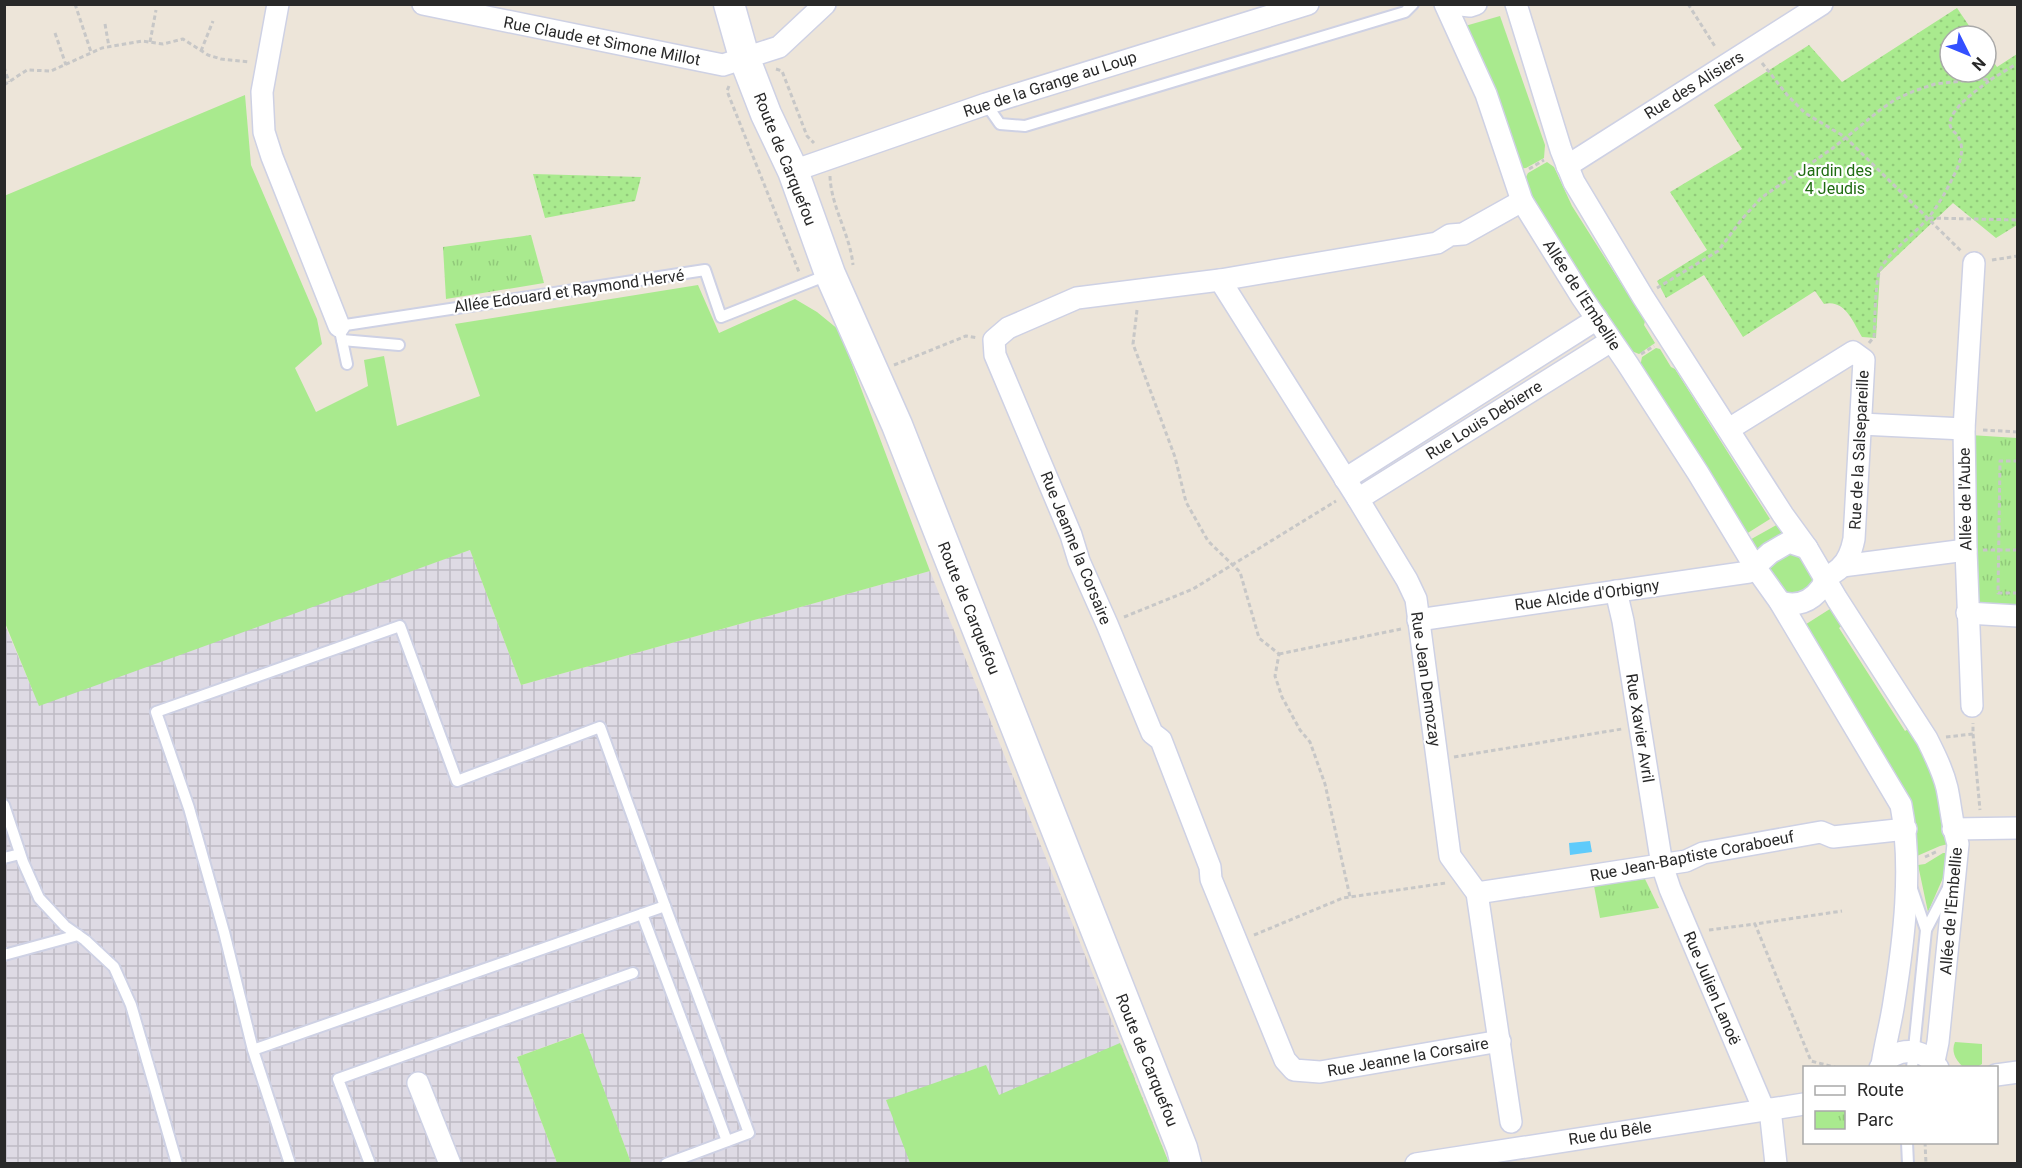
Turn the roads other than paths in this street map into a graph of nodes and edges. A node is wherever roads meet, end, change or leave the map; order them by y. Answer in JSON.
{"nodes":[{"id":1,"x":278,"y":4,"type":"edge"},
{"id":2,"x":729,"y":4,"type":"edge"},
{"id":3,"x":825,"y":4,"type":"edge"},
{"id":4,"x":1308,"y":4,"type":"edge"},
{"id":5,"x":1413,"y":4,"type":"edge"},
{"id":6,"x":1445,"y":4,"type":"edge"},
{"id":7,"x":1452,"y":4,"type":"edge"},
{"id":8,"x":1476,"y":4,"type":"edge"},
{"id":9,"x":1516,"y":4,"type":"edge"},
{"id":10,"x":1822,"y":4,"type":"edge"},
{"id":11,"x":436,"y":6,"type":"edge"},
{"id":12,"x":744,"y":57,"type":"junction"},
{"id":13,"x":986,"y":104,"type":"junction"},
{"id":14,"x":1564,"y":158,"type":"junction"},
{"id":15,"x":793,"y":171,"type":"junction"},
{"id":16,"x":1522,"y":201,"type":"junction"},
{"id":17,"x":1974,"y":263,"type":"road end"},
{"id":18,"x":817,"y":279,"type":"junction"},
{"id":19,"x":1220,"y":280,"type":"junction"},
{"id":20,"x":1597,"y":319,"type":"junction"},
{"id":21,"x":340,"y":333,"type":"junction"},
{"id":22,"x":1611,"y":341,"type":"junction"},
{"id":23,"x":399,"y":345,"type":"dead end"},
{"id":24,"x":347,"y":364,"type":"dead end"},
{"id":25,"x":1861,"y":424,"type":"junction"},
{"id":26,"x":1730,"y":429,"type":"junction"},
{"id":27,"x":1964,"y":429,"type":"junction"},
{"id":28,"x":1352,"y":489,"type":"junction"},
{"id":29,"x":1807,"y":548,"type":"junction"},
{"id":30,"x":1966,"y":550,"type":"junction"},
{"id":31,"x":1755,"y":567,"type":"junction"},
{"id":32,"x":1834,"y":573,"type":"junction"},
{"id":33,"x":1616,"y":591,"type":"junction"},
{"id":34,"x":1780,"y":602,"type":"junction"},
{"id":35,"x":1968,"y":613,"type":"junction"},
{"id":36,"x":2018,"y":616,"type":"edge"},
{"id":37,"x":1418,"y":620,"type":"junction"},
{"id":38,"x":1972,"y":706,"type":"road end"},
{"id":39,"x":4,"y":805,"type":"edge"},
{"id":40,"x":2018,"y":828,"type":"edge"},
{"id":41,"x":1906,"y":829,"type":"junction"},
{"id":42,"x":1956,"y":836,"type":"junction"},
{"id":43,"x":20,"y":854,"type":"junction"},
{"id":44,"x":4,"y":858,"type":"edge"},
{"id":45,"x":1662,"y":865,"type":"junction"},
{"id":46,"x":1906,"y":869,"type":"junction"},
{"id":47,"x":1956,"y":871,"type":"junction"},
{"id":48,"x":1477,"y":893,"type":"junction"},
{"id":49,"x":665,"y":906,"type":"junction"},
{"id":50,"x":642,"y":914,"type":"junction"},
{"id":51,"x":1926,"y":930,"type":"junction"},
{"id":52,"x":78,"y":935,"type":"junction"},
{"id":53,"x":4,"y":956,"type":"edge"},
{"id":54,"x":633,"y":973,"type":"dead end"},
{"id":55,"x":1500,"y":1041,"type":"junction"},
{"id":56,"x":253,"y":1050,"type":"junction"},
{"id":57,"x":1912,"y":1059,"type":"edge"},
{"id":58,"x":1936,"y":1064,"type":"edge"},
{"id":59,"x":1881,"y":1066,"type":"edge"},
{"id":60,"x":2018,"y":1072,"type":"edge"},
{"id":61,"x":1998,"y":1075,"type":"edge"},
{"id":62,"x":418,"y":1083,"type":"dead end"},
{"id":63,"x":1803,"y":1104,"type":"edge"},
{"id":64,"x":1767,"y":1109,"type":"junction"},
{"id":65,"x":1511,"y":1122,"type":"dead end"},
{"id":66,"x":727,"y":1141,"type":"junction"},
{"id":67,"x":1907,"y":1144,"type":"edge"},
{"id":68,"x":1430,"y":1162,"type":"edge"},
{"id":69,"x":177,"y":1164,"type":"edge"},
{"id":70,"x":290,"y":1164,"type":"edge"},
{"id":71,"x":370,"y":1164,"type":"edge"},
{"id":72,"x":450,"y":1164,"type":"edge"},
{"id":73,"x":666,"y":1164,"type":"edge"},
{"id":74,"x":1186,"y":1164,"type":"edge"},
{"id":75,"x":1776,"y":1164,"type":"edge"},
{"id":76,"x":1908,"y":1164,"type":"edge"}],
"edges":[{"from":1,"to":21,"type":"street"},
{"from":2,"to":12,"type":"main road","name":"Route de Carquefou"},
{"from":3,"to":12,"type":"street","name":"Rue Claude et Simone Millot"},
{"from":4,"to":13,"type":"street","name":"Rue de la Grange au Loup"},
{"from":5,"to":13,"type":"lane"},
{"from":6,"to":16,"type":"street","name":"Allée de l'Embellie"},
{"from":7,"to":8,"type":"street"},
{"from":9,"to":14,"type":"street","name":"Allée de l'Embellie"},
{"from":10,"to":14,"type":"street","name":"Rue des Alisiers"},
{"from":11,"to":12,"type":"street","name":"Rue Claude et Simone Millot"},
{"from":12,"to":15,"type":"main road","name":"Route de Carquefou"},
{"from":13,"to":15,"type":"street","name":"Rue de la Grange au Loup"},
{"from":14,"to":26,"type":"street","name":"Allée de l'Embellie"},
{"from":15,"to":18,"type":"main road","name":"Route de Carquefou"},
{"from":16,"to":19,"type":"street"},
{"from":16,"to":20,"type":"street","name":"Allée de l'Embellie"},
{"from":17,"to":27,"type":"street","name":"Allée de l'Aube"},
{"from":18,"to":21,"type":"lane","name":"Allée Edouard et Raymond Hervé"},
{"from":18,"to":74,"type":"main road","name":"Route de Carquefou"},
{"from":19,"to":28,"type":"street","name":"Rue Jean Demozay"},
{"from":19,"to":55,"type":"street","name":"Rue Jeanne la Corsaire"},
{"from":20,"to":22,"type":"street","name":"Allée de l'Embellie"},
{"from":20,"to":28,"type":"street","name":"Rue Louis Debierre"},
{"from":21,"to":23,"type":"lane"},
{"from":21,"to":24,"type":"lane"},
{"from":22,"to":28,"type":"street","name":"Rue Louis Debierre"},
{"from":22,"to":31,"type":"street","name":"Allée de l'Embellie"},
{"from":25,"to":26,"type":"street","name":"Rue de la Salsepareille"},
{"from":25,"to":27,"type":"street"},
{"from":25,"to":32,"type":"street","name":"Rue de la Salsepareille"},
{"from":26,"to":29,"type":"street","name":"Allée de l'Embellie"},
{"from":27,"to":30,"type":"street","name":"Allée de l'Aube"},
{"from":28,"to":37,"type":"street","name":"Rue Jean Demozay"},
{"from":29,"to":31,"type":"street"},
{"from":29,"to":32,"type":"street","name":"Allée de l'Embellie"},
{"from":30,"to":32,"type":"street"},
{"from":30,"to":35,"type":"street","name":"Allée de l'Aube"},
{"from":31,"to":33,"type":"street","name":"Rue Alcide d'Orbigny"},
{"from":31,"to":34,"type":"street","name":"Allée de l'Embellie"},
{"from":32,"to":34,"type":"street"},
{"from":32,"to":42,"type":"street","name":"Allée de l'Embellie"},
{"from":33,"to":37,"type":"street","name":"Rue Alcide d'Orbigny"},
{"from":33,"to":45,"type":"street","name":"Rue Xavier Avril"},
{"from":34,"to":41,"type":"street","name":"Allée de l'Embellie"},
{"from":35,"to":36,"type":"street"},
{"from":35,"to":38,"type":"street","name":"Allée de l'Aube"},
{"from":37,"to":48,"type":"street","name":"Rue Jean Demozay"},
{"from":39,"to":43,"type":"lane"},
{"from":40,"to":42,"type":"street"},
{"from":41,"to":45,"type":"street","name":"Rue Jean-Baptiste Coraboeuf"},
{"from":41,"to":46,"type":"street","name":"Allée de l'Embellie"},
{"from":42,"to":47,"type":"street","name":"Allée de l'Embellie"},
{"from":43,"to":44,"type":"lane"},
{"from":43,"to":52,"type":"lane"},
{"from":45,"to":48,"type":"street","name":"Rue Jean-Baptiste Coraboeuf"},
{"from":45,"to":64,"type":"street","name":"Rue Julien Lanoë"},
{"from":46,"to":51,"type":"lane"},
{"from":46,"to":59,"type":"street","name":"Allée de l'Embellie"},
{"from":47,"to":51,"type":"lane"},
{"from":47,"to":58,"type":"street","name":"Allée de l'Embellie"},
{"from":48,"to":55,"type":"street","name":"Rue Jean Demozay"},
{"from":49,"to":50,"type":"lane"},
{"from":49,"to":56,"type":"lane"},
{"from":49,"to":66,"type":"lane"},
{"from":50,"to":56,"type":"lane"},
{"from":50,"to":66,"type":"lane"},
{"from":51,"to":57,"type":"lane"},
{"from":52,"to":53,"type":"lane"},
{"from":52,"to":69,"type":"lane"},
{"from":54,"to":71,"type":"lane"},
{"from":55,"to":65,"type":"street","name":"Rue Jean Demozay"},
{"from":56,"to":70,"type":"lane"},
{"from":57,"to":58,"type":"street"},
{"from":57,"to":59,"type":"street"},
{"from":60,"to":61,"type":"street"},
{"from":62,"to":72,"type":"street"},
{"from":63,"to":64,"type":"street","name":"Rue du Bêle"},
{"from":64,"to":68,"type":"street","name":"Rue du Bêle"},
{"from":64,"to":75,"type":"street","name":"Rue Julien Lanoë"},
{"from":66,"to":73,"type":"lane"},
{"from":67,"to":76,"type":"lane"}]}
